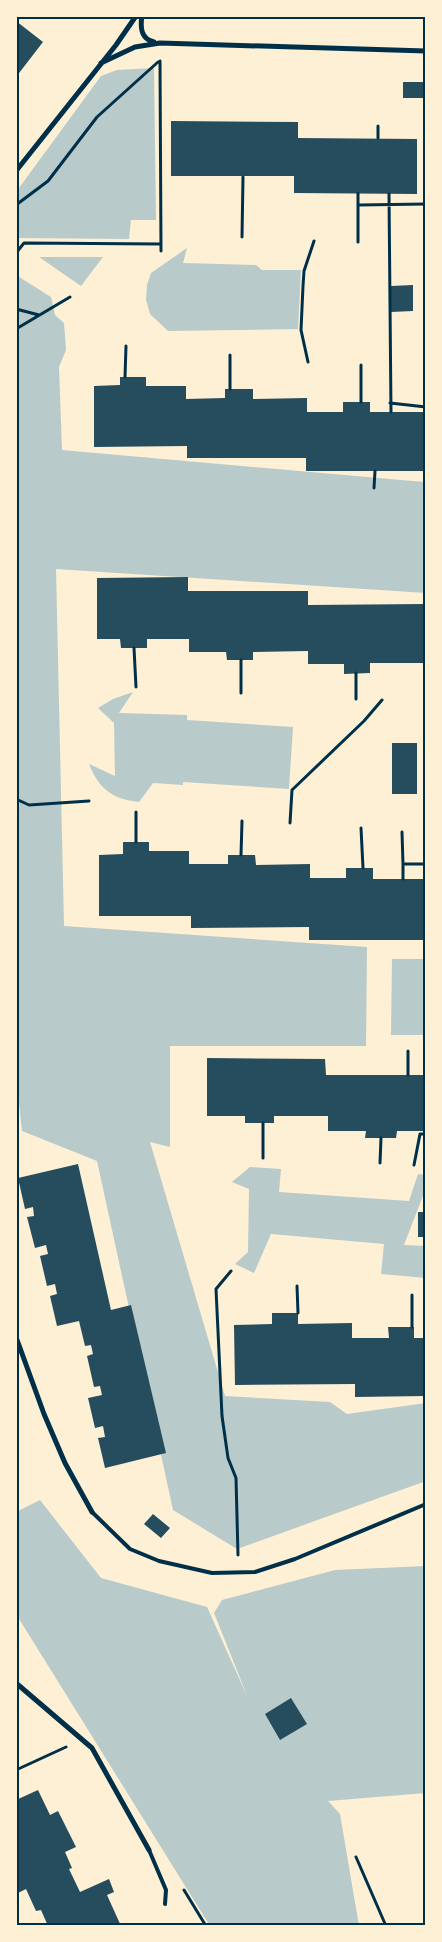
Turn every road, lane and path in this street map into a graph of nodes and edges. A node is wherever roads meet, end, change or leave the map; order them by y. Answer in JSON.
{"nodes":[{"id":1,"x":136,"y":16,"type":"edge"},
{"id":2,"x":142,"y":16,"type":"edge"},
{"id":3,"x":160,"y":43,"type":"junction"},
{"id":4,"x":426,"y":51,"type":"edge"},
{"id":5,"x":101,"y":63,"type":"junction"},
{"id":6,"x":378,"y":126,"type":"dead end"},
{"id":7,"x":378,"y":138,"type":"dead end"},
{"id":8,"x":16,"y":171,"type":"edge"},
{"id":9,"x":244,"y":177,"type":"dead end"},
{"id":10,"x":358,"y":193,"type":"dead end"},
{"id":11,"x":389,"y":194,"type":"dead end"},
{"id":12,"x":390,"y":204,"type":"junction"},
{"id":13,"x":426,"y":204,"type":"edge"},
{"id":14,"x":16,"y":205,"type":"edge"},
{"id":15,"x":359,"y":205,"type":"junction"},
{"id":16,"x":242,"y":237,"type":"dead end"},
{"id":17,"x":314,"y":241,"type":"dead end"},
{"id":18,"x":358,"y":242,"type":"dead end"},
{"id":19,"x":161,"y":244,"type":"junction"},
{"id":20,"x":161,"y":251,"type":"dead end"},
{"id":21,"x":16,"y":253,"type":"edge"},
{"id":22,"x":70,"y":297,"type":"dead end"},
{"id":23,"x":16,"y":308,"type":"edge"},
{"id":24,"x":40,"y":315,"type":"junction"},
{"id":25,"x":16,"y":329,"type":"edge"},
{"id":26,"x":126,"y":346,"type":"dead end"},
{"id":27,"x":230,"y":355,"type":"dead end"},
{"id":28,"x":308,"y":362,"type":"dead end"},
{"id":29,"x":361,"y":365,"type":"dead end"},
{"id":30,"x":125,"y":376,"type":"dead end"},
{"id":31,"x":230,"y":389,"type":"dead end"},
{"id":32,"x":361,"y":402,"type":"dead end"},
{"id":33,"x":390,"y":403,"type":"junction"},
{"id":34,"x":426,"y":406,"type":"edge"},
{"id":35,"x":391,"y":412,"type":"dead end"},
{"id":36,"x":375,"y":471,"type":"dead end"},
{"id":37,"x":374,"y":488,"type":"dead end"},
{"id":38,"x":134,"y":648,"type":"dead end"},
{"id":39,"x":241,"y":660,"type":"dead end"},
{"id":40,"x":356,"y":674,"type":"dead end"},
{"id":41,"x":136,"y":687,"type":"dead end"},
{"id":42,"x":241,"y":693,"type":"dead end"},
{"id":43,"x":356,"y":699,"type":"dead end"},
{"id":44,"x":382,"y":700,"type":"dead end"},
{"id":45,"x":16,"y":799,"type":"edge"},
{"id":46,"x":88,"y":801,"type":"dead end"},
{"id":47,"x":136,"y":812,"type":"dead end"},
{"id":48,"x":242,"y":821,"type":"dead end"},
{"id":49,"x":290,"y":824,"type":"dead end"},
{"id":50,"x":361,"y":828,"type":"dead end"},
{"id":51,"x":402,"y":832,"type":"dead end"},
{"id":52,"x":136,"y":842,"type":"dead end"},
{"id":53,"x":241,"y":855,"type":"dead end"},
{"id":54,"x":403,"y":864,"type":"junction"},
{"id":55,"x":426,"y":864,"type":"edge"},
{"id":56,"x":363,"y":868,"type":"dead end"},
{"id":57,"x":403,"y":879,"type":"dead end"},
{"id":58,"x":408,"y":1051,"type":"dead end"},
{"id":59,"x":408,"y":1075,"type":"dead end"},
{"id":60,"x":263,"y":1123,"type":"dead end"},
{"id":61,"x":426,"y":1134,"type":"edge"},
{"id":62,"x":381,"y":1138,"type":"dead end"},
{"id":63,"x":263,"y":1158,"type":"dead end"},
{"id":64,"x":380,"y":1163,"type":"dead end"},
{"id":65,"x":414,"y":1166,"type":"dead end"},
{"id":66,"x":231,"y":1271,"type":"dead end"},
{"id":67,"x":297,"y":1286,"type":"dead end"},
{"id":68,"x":412,"y":1295,"type":"dead end"},
{"id":69,"x":298,"y":1313,"type":"dead end"},
{"id":70,"x":412,"y":1327,"type":"dead end"},
{"id":71,"x":16,"y":1337,"type":"edge"},
{"id":72,"x":426,"y":1504,"type":"edge"},
{"id":73,"x":92,"y":1512,"type":"joint"},
{"id":74,"x":236,"y":1572,"type":"junction"},
{"id":75,"x":16,"y":1683,"type":"edge"},
{"id":76,"x":82,"y":1740,"type":"junction"},
{"id":77,"x":16,"y":1770,"type":"edge"},
{"id":78,"x":149,"y":1850,"type":"joint"},
{"id":79,"x":356,"y":1857,"type":"dead end"},
{"id":80,"x":165,"y":1904,"type":"dead end"},
{"id":81,"x":386,"y":1926,"type":"edge"}],
"edges":[{"from":1,"to":5,"type":"street"},
{"from":2,"to":3,"type":"street"},
{"from":3,"to":4,"type":"street"},
{"from":3,"to":5,"type":"street"},
{"from":5,"to":8,"type":"street"},
{"from":6,"to":7,"type":"path"},
{"from":9,"to":16,"type":"path"},
{"from":10,"to":15,"type":"path"},
{"from":11,"to":12,"type":"path"},
{"from":12,"to":13,"type":"path"},
{"from":12,"to":15,"type":"path"},
{"from":12,"to":33,"type":"path"},
{"from":14,"to":19,"type":"path"},
{"from":15,"to":18,"type":"path"},
{"from":17,"to":28,"type":"path"},
{"from":19,"to":20,"type":"path"},
{"from":19,"to":21,"type":"path"},
{"from":22,"to":24,"type":"path"},
{"from":23,"to":24,"type":"path"},
{"from":24,"to":25,"type":"path"},
{"from":26,"to":30,"type":"path"},
{"from":27,"to":31,"type":"path"},
{"from":29,"to":32,"type":"path"},
{"from":33,"to":34,"type":"path"},
{"from":33,"to":35,"type":"path"},
{"from":36,"to":37,"type":"path"},
{"from":38,"to":41,"type":"path"},
{"from":39,"to":42,"type":"path"},
{"from":40,"to":43,"type":"path"},
{"from":44,"to":49,"type":"path"},
{"from":45,"to":46,"type":"path"},
{"from":47,"to":52,"type":"path"},
{"from":48,"to":53,"type":"path"},
{"from":50,"to":56,"type":"path"},
{"from":51,"to":54,"type":"path"},
{"from":54,"to":55,"type":"path"},
{"from":54,"to":57,"type":"path"},
{"from":58,"to":59,"type":"path"},
{"from":60,"to":63,"type":"path"},
{"from":61,"to":65,"type":"path"},
{"from":62,"to":64,"type":"path"},
{"from":66,"to":74,"type":"path"},
{"from":67,"to":69,"type":"path"},
{"from":68,"to":70,"type":"path"},
{"from":71,"to":73,"type":"street"},
{"from":72,"to":74,"type":"lane"},
{"from":73,"to":74,"type":"lane"},
{"from":75,"to":76,"type":"street"},
{"from":76,"to":77,"type":"path"},
{"from":76,"to":78,"type":"street"},
{"from":78,"to":80,"type":"lane"},
{"from":79,"to":81,"type":"path"}]}
